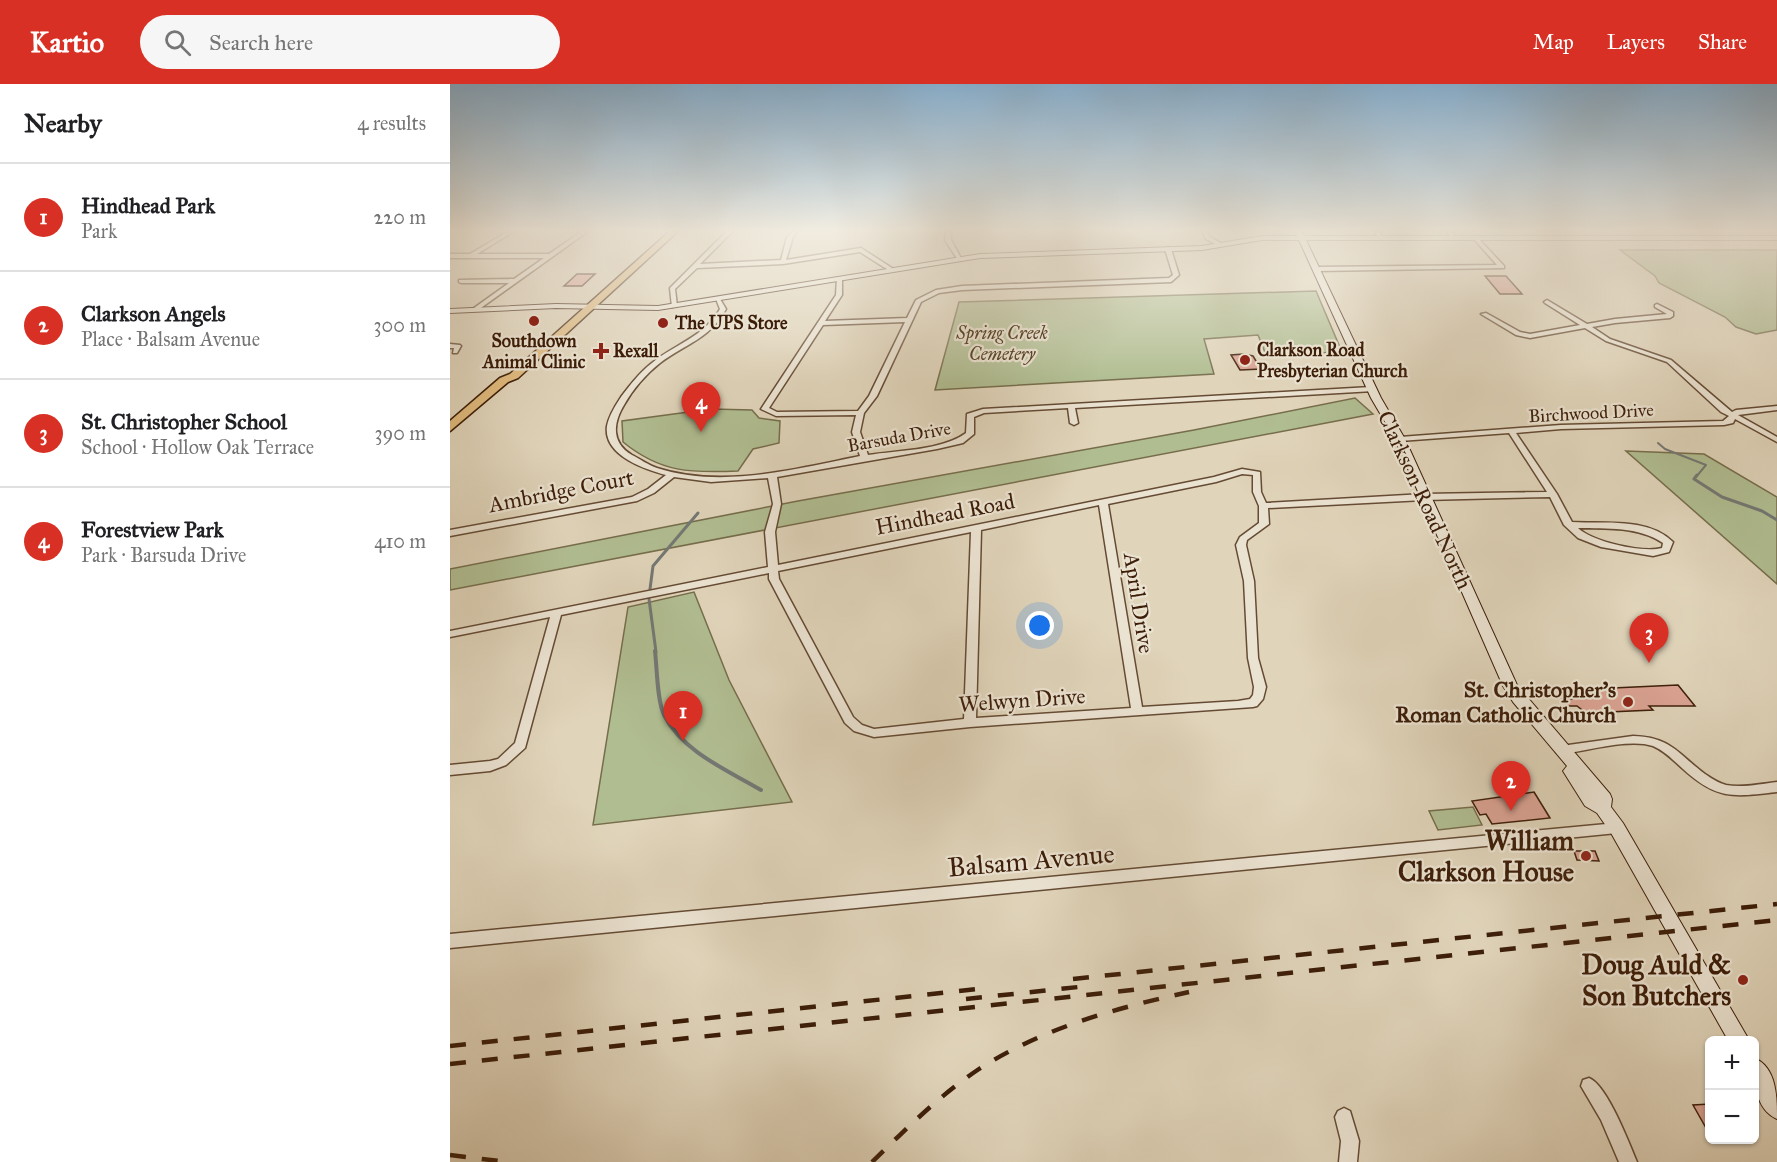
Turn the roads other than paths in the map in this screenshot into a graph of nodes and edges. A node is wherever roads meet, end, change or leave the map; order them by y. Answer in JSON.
{"nodes":[{"id":1,"x":512,"y":282,"type":"edge"},
{"id":2,"x":615,"y":282,"type":"edge"},
{"id":3,"x":678,"y":282,"type":"edge"},
{"id":4,"x":820,"y":282,"type":"edge"},
{"id":5,"x":839,"y":282,"type":"edge"},
{"id":6,"x":1115,"y":282,"type":"edge"},
{"id":7,"x":1322,"y":282,"type":"edge"},
{"id":8,"x":718,"y":300,"type":"junction"},
{"id":9,"x":1547,"y":302,"type":"dead end"},
{"id":10,"x":556,"y":306,"type":"junction"},
{"id":11,"x":584,"y":306,"type":"junction"},
{"id":12,"x":674,"y":306,"type":"junction"},
{"id":13,"x":1657,"y":306,"type":"dead end"},
{"id":14,"x":546,"y":308,"type":"junction"},
{"id":15,"x":476,"y":309,"type":"junction"},
{"id":16,"x":450,"y":311,"type":"edge"},
{"id":17,"x":1484,"y":314,"type":"dead end"},
{"id":18,"x":907,"y":320,"type":"junction"},
{"id":19,"x":820,"y":323,"type":"junction"},
{"id":20,"x":1584,"y":326,"type":"junction"},
{"id":21,"x":1371,"y":388,"type":"junction"},
{"id":22,"x":1071,"y":405,"type":"junction"},
{"id":23,"x":1777,"y":408,"type":"edge"},
{"id":24,"x":860,"y":413,"type":"junction"},
{"id":25,"x":1732,"y":415,"type":"junction"},
{"id":26,"x":1074,"y":423,"type":"dead end"},
{"id":27,"x":450,"y":427,"type":"edge"},
{"id":28,"x":1512,"y":432,"type":"junction"},
{"id":29,"x":1400,"y":439,"type":"junction"},
{"id":30,"x":1777,"y":440,"type":"edge"},
{"id":31,"x":865,"y":458,"type":"junction"},
{"id":32,"x":673,"y":474,"type":"junction"},
{"id":33,"x":772,"y":475,"type":"junction"},
{"id":34,"x":1553,"y":494,"type":"junction"},
{"id":35,"x":1424,"y":497,"type":"junction"},
{"id":36,"x":1103,"y":502,"type":"junction"},
{"id":37,"x":1263,"y":506,"type":"junction"},
{"id":38,"x":1569,"y":525,"type":"junction"},
{"id":39,"x":976,"y":528,"type":"junction"},
{"id":40,"x":450,"y":533,"type":"edge"},
{"id":41,"x":772,"y":569,"type":"junction"},
{"id":42,"x":556,"y":613,"type":"junction"},
{"id":43,"x":450,"y":634,"type":"edge"},
{"id":44,"x":1137,"y":711,"type":"junction"},
{"id":45,"x":970,"y":723,"type":"junction"},
{"id":46,"x":1564,"y":754,"type":"junction"},
{"id":47,"x":450,"y":770,"type":"edge"},
{"id":48,"x":1777,"y":787,"type":"edge"},
{"id":49,"x":1617,"y":828,"type":"junction"},
{"id":50,"x":450,"y":941,"type":"edge"},
{"id":51,"x":1736,"y":1036,"type":"edge"},
{"id":52,"x":1759,"y":1075,"type":"edge"},
{"id":53,"x":1589,"y":1086,"type":"dead end"},
{"id":54,"x":1777,"y":1108,"type":"edge"},
{"id":55,"x":1344,"y":1117,"type":"dead end"},
{"id":56,"x":1348,"y":1162,"type":"edge"},
{"id":57,"x":1628,"y":1162,"type":"edge"}],
"edges":[{"from":1,"to":15,"type":"street"},
{"from":2,"to":11,"type":"main road"},
{"from":3,"to":12,"type":"street"},
{"from":4,"to":8,"type":"street"},
{"from":5,"to":19,"type":"street"},
{"from":6,"to":18,"type":"street"},
{"from":7,"to":21,"type":"street","name":"Clarkson Road North"},
{"from":8,"to":12,"type":"street"},
{"from":8,"to":32,"type":"street","name":"Barsuda Drive"},
{"from":9,"to":20,"type":"street"},
{"from":10,"to":11,"type":"street"},
{"from":10,"to":11,"type":"street"},
{"from":10,"to":14,"type":"street"},
{"from":11,"to":12,"type":"street"},
{"from":11,"to":14,"type":"street"},
{"from":11,"to":27,"type":"main road"},
{"from":13,"to":20,"type":"street"},
{"from":14,"to":15,"type":"street"},
{"from":15,"to":16,"type":"street"},
{"from":17,"to":20,"type":"street"},
{"from":18,"to":19,"type":"street"},
{"from":18,"to":24,"type":"street"},
{"from":19,"to":24,"type":"street"},
{"from":20,"to":25,"type":"street"},
{"from":21,"to":22,"type":"street","name":"Barsuda Drive"},
{"from":21,"to":29,"type":"street","name":"Clarkson Road North"},
{"from":22,"to":26,"type":"street"},
{"from":22,"to":31,"type":"street","name":"Barsuda Drive"},
{"from":23,"to":25,"type":"street","name":"Birchwood Drive"},
{"from":24,"to":31,"type":"street"},
{"from":25,"to":28,"type":"street","name":"Birchwood Drive"},
{"from":25,"to":30,"type":"street"},
{"from":28,"to":29,"type":"street","name":"Birchwood Drive"},
{"from":28,"to":34,"type":"street"},
{"from":29,"to":35,"type":"street","name":"Clarkson Road North"},
{"from":31,"to":33,"type":"street","name":"Barsuda Drive"},
{"from":32,"to":33,"type":"street","name":"Barsuda Drive"},
{"from":32,"to":40,"type":"street","name":"Ambridge Court"},
{"from":33,"to":41,"type":"street","name":"Welwyn Drive"},
{"from":34,"to":35,"type":"street"},
{"from":34,"to":38,"type":"street"},
{"from":35,"to":37,"type":"street"},
{"from":35,"to":46,"type":"street","name":"Clarkson Road North"},
{"from":36,"to":37,"type":"street","name":"Hindhead Road"},
{"from":36,"to":39,"type":"street","name":"Hindhead Road"},
{"from":36,"to":44,"type":"street","name":"April Drive"},
{"from":37,"to":44,"type":"street","name":"Welwyn Drive"},
{"from":38,"to":38,"type":"street"},
{"from":39,"to":41,"type":"street","name":"Hindhead Road"},
{"from":39,"to":45,"type":"street"},
{"from":41,"to":42,"type":"street","name":"Hindhead Road"},
{"from":41,"to":45,"type":"street","name":"Welwyn Drive"},
{"from":42,"to":43,"type":"street","name":"Hindhead Road"},
{"from":42,"to":47,"type":"street"},
{"from":44,"to":45,"type":"street","name":"Welwyn Drive"},
{"from":46,"to":48,"type":"street"},
{"from":46,"to":49,"type":"street","name":"Clarkson Road North"},
{"from":49,"to":50,"type":"street","name":"Balsam Avenue"},
{"from":49,"to":51,"type":"street","name":"Clarkson Road North"},
{"from":52,"to":54,"type":"street"},
{"from":53,"to":57,"type":"street"},
{"from":55,"to":56,"type":"street"}]}
